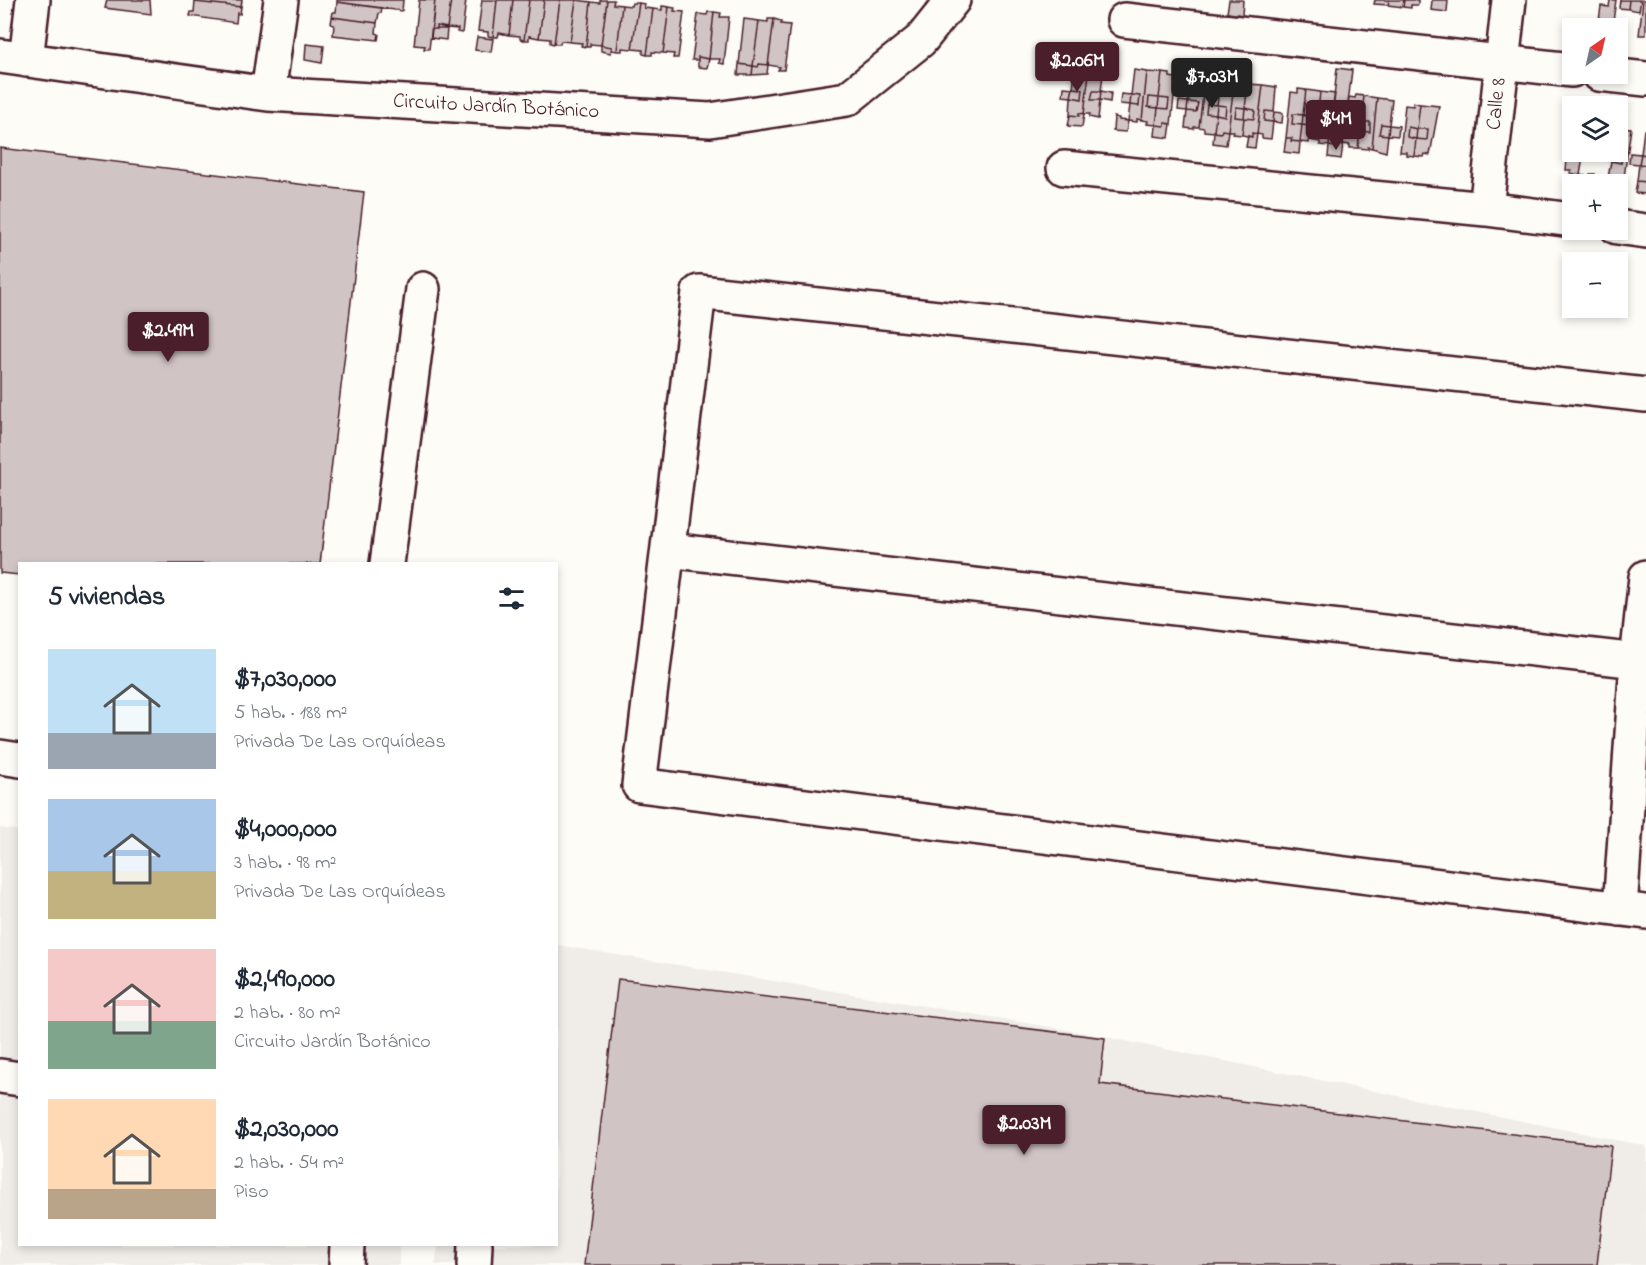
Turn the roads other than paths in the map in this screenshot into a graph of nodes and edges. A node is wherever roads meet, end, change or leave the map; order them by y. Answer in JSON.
{"nodes":[{"id":1,"x":33,"y":0,"type":"edge"},
{"id":2,"x":281,"y":0,"type":"edge"},
{"id":3,"x":953,"y":0,"type":"edge"},
{"id":4,"x":1509,"y":0,"type":"edge"},
{"id":5,"x":1124,"y":20,"type":"dead end"},
{"id":6,"x":13,"y":58,"type":"edge"},
{"id":7,"x":1501,"y":61,"type":"junction"},
{"id":8,"x":1562,"y":69,"type":"edge"},
{"id":9,"x":1628,"y":77,"type":"edge"},
{"id":10,"x":1646,"y":79,"type":"edge"},
{"id":11,"x":268,"y":94,"type":"junction"},
{"id":12,"x":1064,"y":168,"type":"dead end"},
{"id":13,"x":1486,"y":208,"type":"junction"},
{"id":14,"x":1562,"y":219,"type":"edge"},
{"id":15,"x":1628,"y":229,"type":"edge"},
{"id":16,"x":1646,"y":231,"type":"edge"},
{"id":17,"x":423,"y":290,"type":"dead end"},
{"id":18,"x":1646,"y":395,"type":"edge"},
{"id":19,"x":668,"y":550,"type":"junction"},
{"id":20,"x":387,"y":562,"type":"edge"},
{"id":21,"x":1646,"y":577,"type":"edge"},
{"id":22,"x":1641,"y":662,"type":"edge"},
{"id":23,"x":0,"y":757,"type":"edge"},
{"id":24,"x":18,"y":760,"type":"edge"},
{"id":25,"x":1633,"y":910,"type":"edge"},
{"id":26,"x":0,"y":1076,"type":"edge"},
{"id":27,"x":18,"y":1078,"type":"edge"},
{"id":28,"x":347,"y":1246,"type":"edge"},
{"id":29,"x":475,"y":1246,"type":"edge"},
{"id":30,"x":346,"y":1265,"type":"edge"},
{"id":31,"x":474,"y":1265,"type":"edge"}],
"edges":[{"from":1,"to":6,"type":"street"},
{"from":2,"to":11,"type":"street"},
{"from":3,"to":11,"type":"street","name":"Circuito Jardín Botánico"},
{"from":4,"to":7,"type":"street","name":"Calle 8"},
{"from":5,"to":7,"type":"street"},
{"from":6,"to":11,"type":"street","name":"Circuito Jardín Botánico"},
{"from":7,"to":8,"type":"street"},
{"from":7,"to":13,"type":"street","name":"Calle 8"},
{"from":9,"to":10,"type":"street"},
{"from":12,"to":13,"type":"street"},
{"from":13,"to":14,"type":"street"},
{"from":15,"to":16,"type":"street"},
{"from":17,"to":20,"type":"street"},
{"from":18,"to":19,"type":"street"},
{"from":19,"to":22,"type":"street"},
{"from":19,"to":25,"type":"street"},
{"from":21,"to":22,"type":"street"},
{"from":22,"to":25,"type":"street"},
{"from":23,"to":24,"type":"street"},
{"from":26,"to":27,"type":"street"},
{"from":28,"to":30,"type":"street"},
{"from":29,"to":31,"type":"street"}]}
